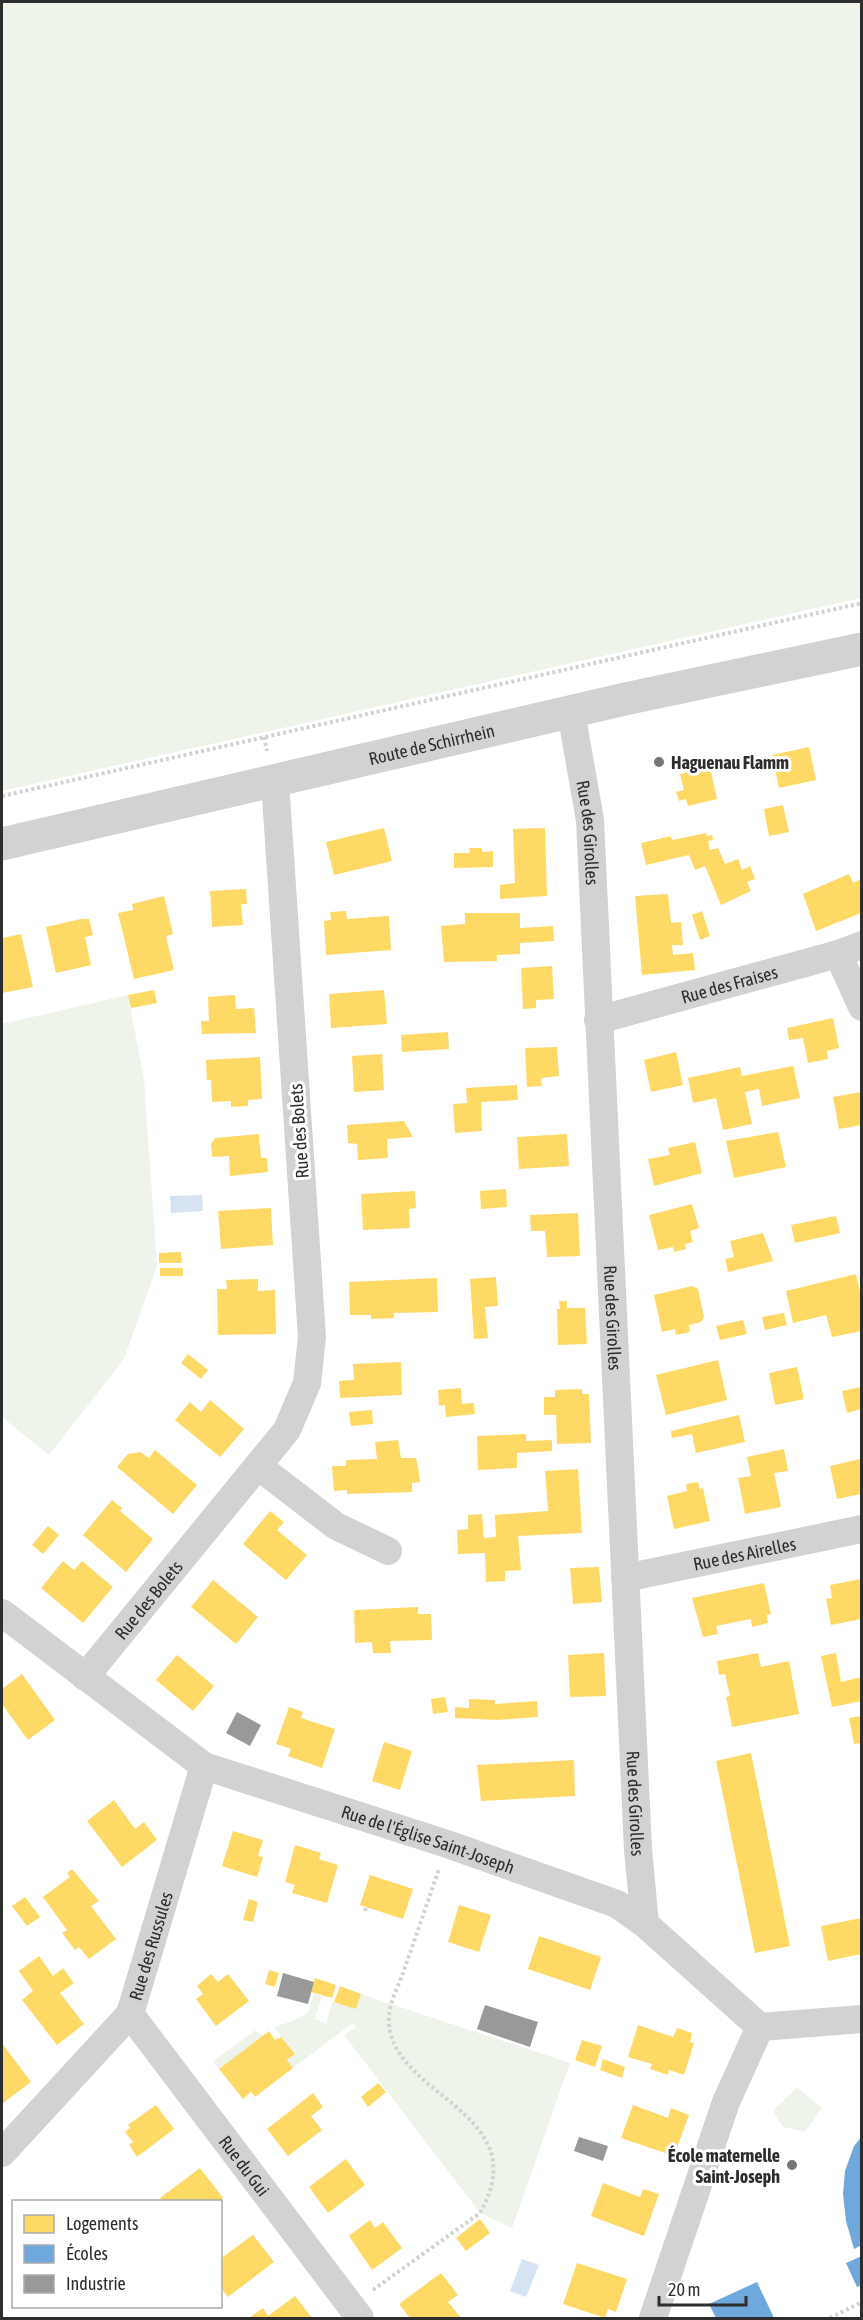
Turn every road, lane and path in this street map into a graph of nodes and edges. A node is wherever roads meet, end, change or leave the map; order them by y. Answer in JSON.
{"nodes":[{"id":1,"x":861,"y":603,"type":"edge"},
{"id":2,"x":861,"y":649,"type":"edge"},
{"id":3,"x":571,"y":712,"type":"junction"},
{"id":4,"x":275,"y":781,"type":"junction"},
{"id":5,"x":2,"y":796,"type":"edge"},
{"id":6,"x":2,"y":844,"type":"edge"},
{"id":7,"x":850,"y":949,"type":"edge"},
{"id":8,"x":861,"y":1007,"type":"edge"},
{"id":9,"x":598,"y":1020,"type":"junction"},
{"id":10,"x":258,"y":1466,"type":"junction"},
{"id":11,"x":861,"y":1529,"type":"edge"},
{"id":12,"x":388,"y":1551,"type":"dead end"},
{"id":13,"x":625,"y":1578,"type":"junction"},
{"id":14,"x":2,"y":1613,"type":"edge"},
{"id":15,"x":85,"y":1677,"type":"junction"},
{"id":16,"x":204,"y":1766,"type":"junction"},
{"id":17,"x":447,"y":1844,"type":"junction"},
{"id":18,"x":645,"y":1924,"type":"junction"},
{"id":19,"x":130,"y":2014,"type":"junction"},
{"id":20,"x":861,"y":2019,"type":"edge"},
{"id":21,"x":760,"y":2027,"type":"junction"},
{"id":22,"x":2,"y":2153,"type":"edge"},
{"id":23,"x":861,"y":2302,"type":"edge"},
{"id":24,"x":355,"y":2312,"type":"edge"},
{"id":25,"x":653,"y":2319,"type":"edge"},
{"id":26,"x":830,"y":2319,"type":"edge"}],
"edges":[{"from":1,"to":5,"type":"path"},
{"from":2,"to":3,"type":"street","name":"Route de Schirrhein"},
{"from":3,"to":4,"type":"street","name":"Route de Schirrhein"},
{"from":3,"to":9,"type":"street","name":"Rue des Girolles"},
{"from":4,"to":6,"type":"street","name":"Route de Schirrhein"},
{"from":4,"to":10,"type":"street","name":"Rue des Bolets"},
{"from":7,"to":8,"type":"street"},
{"from":7,"to":9,"type":"street","name":"Rue des Fraises"},
{"from":9,"to":13,"type":"street","name":"Rue des Girolles"},
{"from":10,"to":12,"type":"street"},
{"from":10,"to":15,"type":"street","name":"Rue des Bolets"},
{"from":11,"to":13,"type":"street","name":"Rue des Airelles"},
{"from":13,"to":18,"type":"street","name":"Rue des Girolles"},
{"from":14,"to":15,"type":"street","name":"Rue de l'Église Saint-Joseph"},
{"from":15,"to":16,"type":"street","name":"Rue de l'Église Saint-Joseph"},
{"from":16,"to":17,"type":"street","name":"Rue de l'Église Saint-Joseph"},
{"from":16,"to":19,"type":"street","name":"Rue des Russules"},
{"from":17,"to":18,"type":"street","name":"Rue de l'Église Saint-Joseph"},
{"from":17,"to":24,"type":"path"},
{"from":18,"to":21,"type":"street","name":"Rue de l'Église Saint-Joseph"},
{"from":19,"to":22,"type":"street","name":"Rue des Russules"},
{"from":19,"to":24,"type":"street","name":"Rue du Gui"},
{"from":20,"to":21,"type":"street"},
{"from":21,"to":25,"type":"street"},
{"from":23,"to":26,"type":"path"}]}
